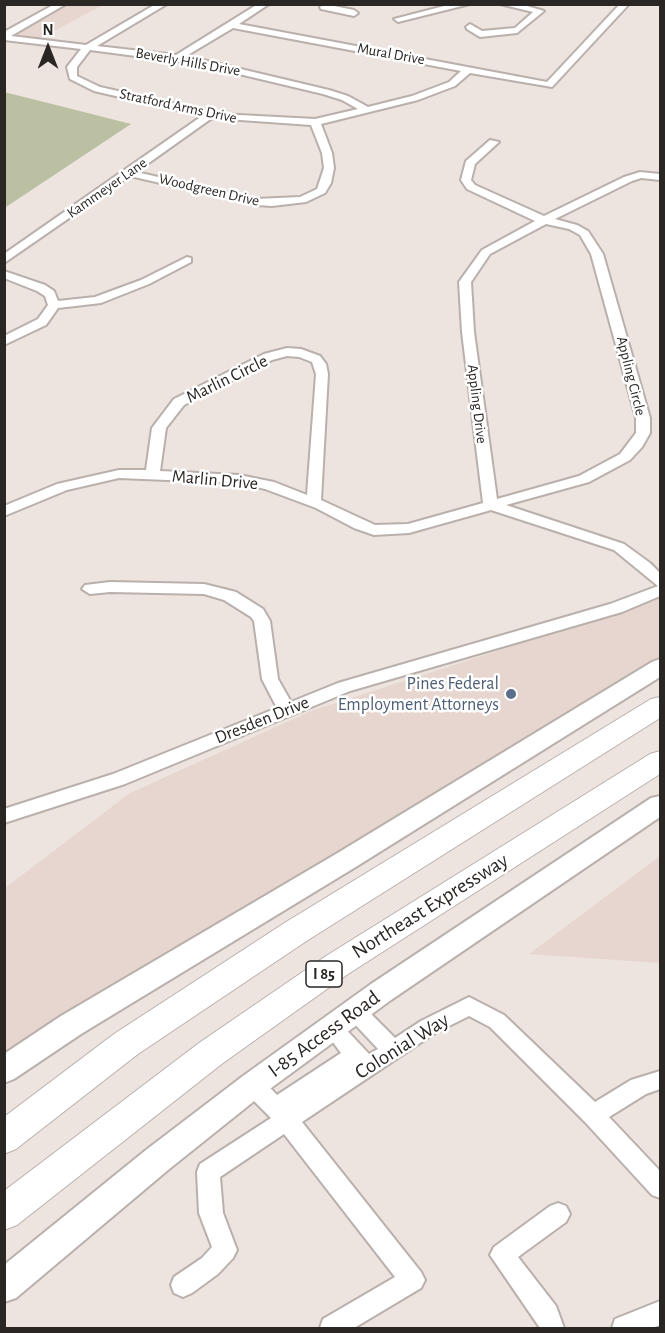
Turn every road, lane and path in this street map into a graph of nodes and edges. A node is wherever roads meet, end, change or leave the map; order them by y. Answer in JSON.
{"nodes":[{"id":1,"x":62,"y":4,"type":"edge"},
{"id":2,"x":163,"y":4,"type":"edge"},
{"id":3,"x":265,"y":4,"type":"edge"},
{"id":4,"x":466,"y":4,"type":"edge"},
{"id":5,"x":504,"y":4,"type":"edge"},
{"id":6,"x":625,"y":4,"type":"edge"},
{"id":7,"x":324,"y":7,"type":"dead end"},
{"id":8,"x":340,"y":7,"type":"edge"},
{"id":9,"x":354,"y":13,"type":"dead end"},
{"id":10,"x":398,"y":19,"type":"dead end"},
{"id":11,"x":233,"y":25,"type":"junction"},
{"id":12,"x":470,"y":27,"type":"dead end"},
{"id":13,"x":4,"y":36,"type":"edge"},
{"id":14,"x":87,"y":48,"type":"junction"},
{"id":15,"x":177,"y":58,"type":"junction"},
{"id":16,"x":469,"y":69,"type":"junction"},
{"id":17,"x":366,"y":110,"type":"junction"},
{"id":18,"x":210,"y":114,"type":"junction"},
{"id":19,"x":315,"y":122,"type":"junction"},
{"id":20,"x":494,"y":142,"type":"dead end"},
{"id":21,"x":129,"y":173,"type":"junction"},
{"id":22,"x":660,"y":177,"type":"edge"},
{"id":23,"x":543,"y":220,"type":"junction"},
{"id":24,"x":4,"y":260,"type":"edge"},
{"id":25,"x":186,"y":260,"type":"dead end"},
{"id":26,"x":4,"y":274,"type":"edge"},
{"id":27,"x":54,"y":305,"type":"junction"},
{"id":28,"x":4,"y":341,"type":"edge"},
{"id":29,"x":152,"y":475,"type":"junction"},
{"id":30,"x":314,"y":502,"type":"junction"},
{"id":31,"x":492,"y":505,"type":"junction"},
{"id":32,"x":4,"y":512,"type":"edge"},
{"id":33,"x":660,"y":582,"type":"edge"},
{"id":34,"x":90,"y":589,"type":"dead end"},
{"id":35,"x":660,"y":591,"type":"edge"},
{"id":36,"x":660,"y":667,"type":"edge"},
{"id":37,"x":660,"y":706,"type":"edge"},
{"id":38,"x":287,"y":710,"type":"junction"},
{"id":39,"x":660,"y":761,"type":"edge"},
{"id":40,"x":660,"y":805,"type":"edge"},
{"id":41,"x":4,"y":816,"type":"edge"},
{"id":42,"x":356,"y":1012,"type":"junction"},
{"id":43,"x":333,"y":1029,"type":"junction"},
{"id":44,"x":393,"y":1050,"type":"junction"},
{"id":45,"x":361,"y":1061,"type":"junction"},
{"id":46,"x":4,"y":1070,"type":"edge"},
{"id":47,"x":660,"y":1080,"type":"edge"},
{"id":48,"x":253,"y":1084,"type":"junction"},
{"id":49,"x":281,"y":1114,"type":"junction"},
{"id":50,"x":593,"y":1114,"type":"junction"},
{"id":51,"x":4,"y":1138,"type":"edge"},
{"id":52,"x":660,"y":1187,"type":"edge"},
{"id":53,"x":4,"y":1213,"type":"edge"},
{"id":54,"x":558,"y":1214,"type":"dead end"},
{"id":55,"x":183,"y":1284,"type":"dead end"},
{"id":56,"x":4,"y":1286,"type":"edge"},
{"id":57,"x":660,"y":1313,"type":"edge"},
{"id":58,"x":333,"y":1329,"type":"edge"},
{"id":59,"x":552,"y":1329,"type":"edge"},
{"id":60,"x":624,"y":1329,"type":"edge"}],
"edges":[{"from":1,"to":13,"type":"street"},
{"from":2,"to":14,"type":"street","name":"Stratford Arms Drive"},
{"from":3,"to":11,"type":"street"},
{"from":4,"to":10,"type":"street"},
{"from":5,"to":12,"type":"street"},
{"from":6,"to":16,"type":"street","name":"Mural Drive"},
{"from":7,"to":8,"type":"street"},
{"from":8,"to":9,"type":"street"},
{"from":11,"to":15,"type":"street"},
{"from":11,"to":16,"type":"street","name":"Mural Drive"},
{"from":13,"to":14,"type":"street","name":"Beverly Hills Drive"},
{"from":14,"to":15,"type":"street","name":"Beverly Hills Drive"},
{"from":14,"to":18,"type":"street","name":"Stratford Arms Drive"},
{"from":15,"to":17,"type":"street","name":"Beverly Hills Drive"},
{"from":16,"to":17,"type":"street","name":"Stratford Arms Drive"},
{"from":17,"to":19,"type":"street","name":"Stratford Arms Drive"},
{"from":18,"to":19,"type":"street","name":"Stratford Arms Drive"},
{"from":18,"to":21,"type":"street","name":"Kammeyer Lane"},
{"from":19,"to":21,"type":"street","name":"Woodgreen Drive"},
{"from":20,"to":23,"type":"street"},
{"from":21,"to":24,"type":"street","name":"Kammeyer Lane"},
{"from":22,"to":23,"type":"street","name":"Appling Drive"},
{"from":23,"to":31,"type":"street","name":"Appling Drive"},
{"from":23,"to":31,"type":"street","name":"Appling Circle"},
{"from":25,"to":27,"type":"street"},
{"from":26,"to":27,"type":"street"},
{"from":27,"to":28,"type":"street"},
{"from":29,"to":30,"type":"street","name":"Marlin Drive"},
{"from":29,"to":30,"type":"street","name":"Marlin Circle"},
{"from":29,"to":32,"type":"street","name":"Marlin Drive"},
{"from":30,"to":31,"type":"street","name":"Marlin Drive"},
{"from":31,"to":33,"type":"street"},
{"from":34,"to":38,"type":"street"},
{"from":35,"to":38,"type":"street","name":"Dresden Drive"},
{"from":36,"to":46,"type":"main road"},
{"from":37,"to":51,"type":"highway"},
{"from":38,"to":41,"type":"street","name":"Dresden Drive"},
{"from":39,"to":53,"type":"highway","name":"Northeast Expressway","number":"I 85"},
{"from":40,"to":42,"type":"main road","name":"I-85 Access Road"},
{"from":42,"to":43,"type":"main road","name":"I-85 Access Road"},
{"from":42,"to":44,"type":"street"},
{"from":43,"to":45,"type":"street"},
{"from":43,"to":48,"type":"main road","name":"I-85 Access Road"},
{"from":44,"to":45,"type":"street","name":"Colonial Way"},
{"from":44,"to":50,"type":"street","name":"Colonial Way"},
{"from":45,"to":49,"type":"street","name":"Colonial Way"},
{"from":47,"to":50,"type":"street"},
{"from":48,"to":49,"type":"street"},
{"from":48,"to":56,"type":"main road","name":"I-85 Access Road"},
{"from":49,"to":55,"type":"street","name":"Colonial Way"},
{"from":49,"to":58,"type":"street"},
{"from":50,"to":52,"type":"street","name":"Colonial Way"},
{"from":54,"to":59,"type":"street"},
{"from":57,"to":60,"type":"street"}]}
